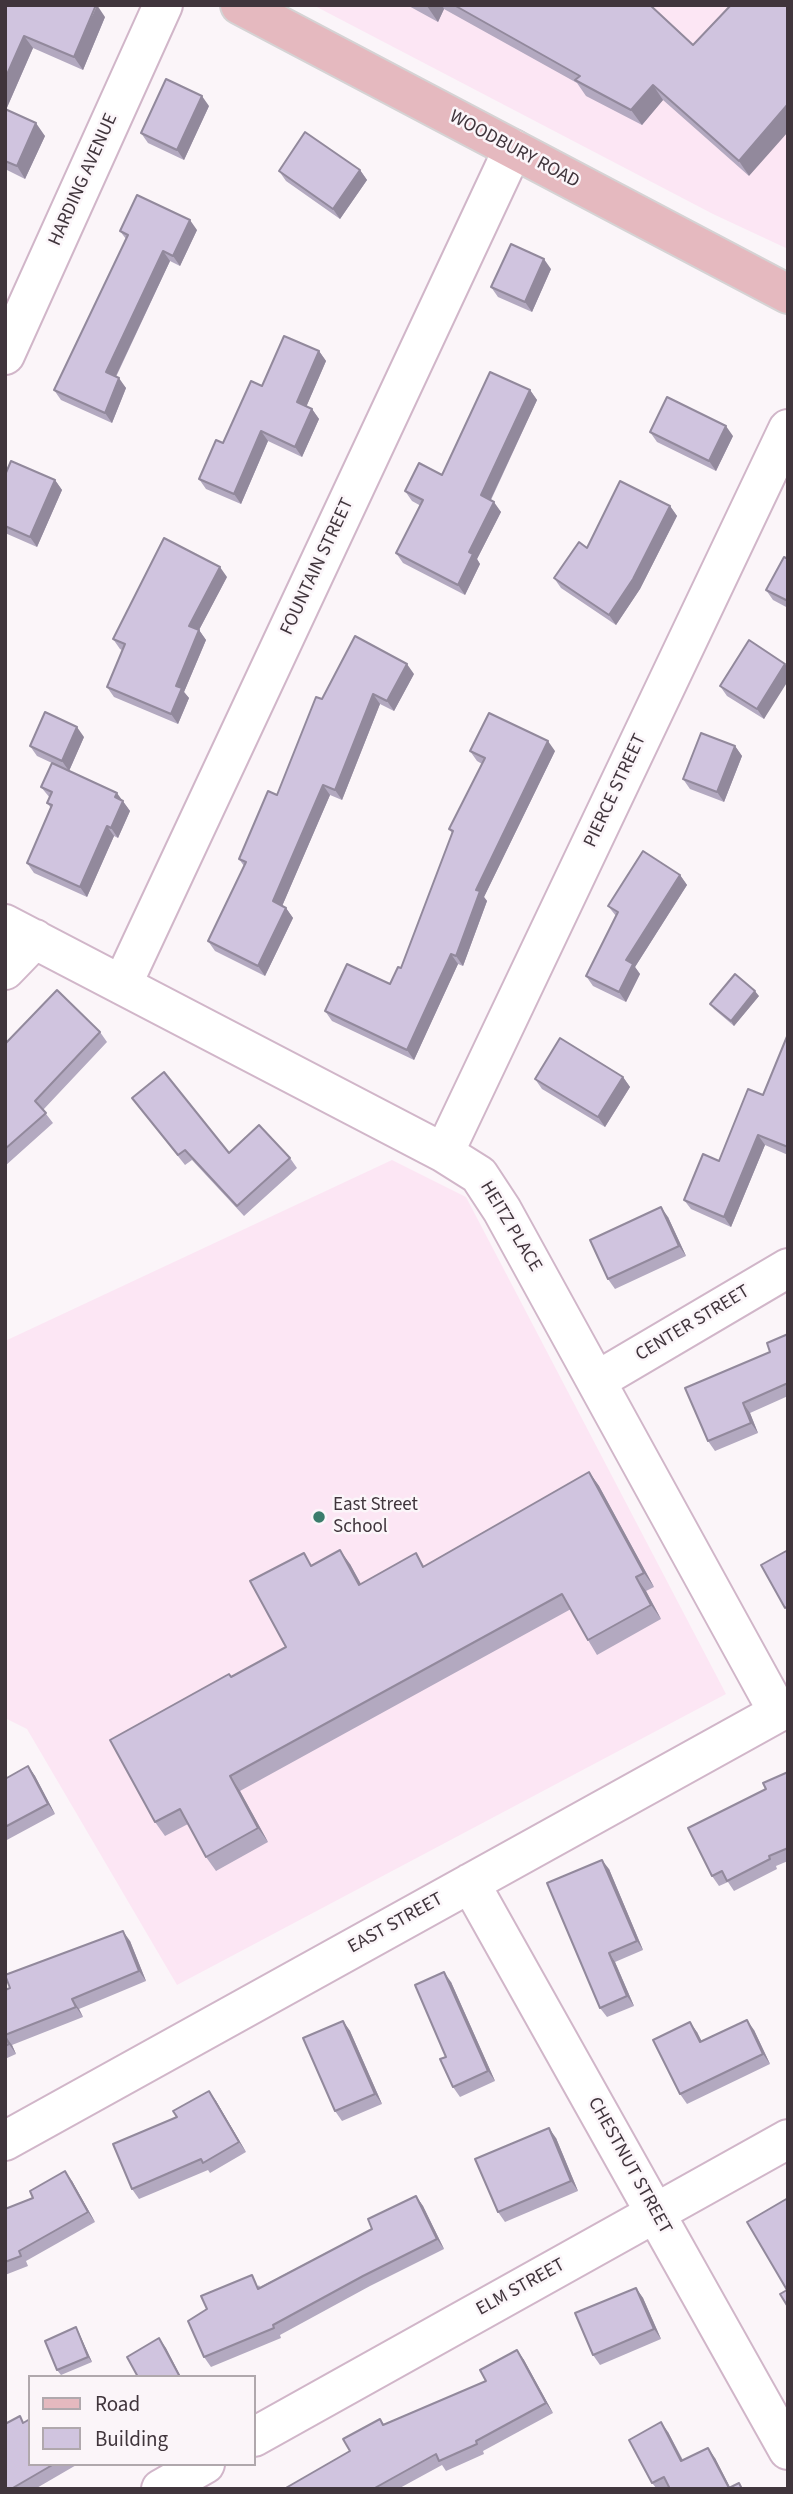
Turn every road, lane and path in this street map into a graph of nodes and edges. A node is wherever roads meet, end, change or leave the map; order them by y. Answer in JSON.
{"nodes":[{"id":1,"x":163,"y":5,"type":"edge"},
{"id":2,"x":240,"y":5,"type":"edge"},
{"id":3,"x":513,"y":149,"type":"junction"},
{"id":4,"x":788,"y":294,"type":"edge"},
{"id":5,"x":5,"y":355,"type":"edge"},
{"id":6,"x":788,"y":429,"type":"edge"},
{"id":7,"x":20,"y":931,"type":"edge"},
{"id":8,"x":5,"y":970,"type":"edge"},
{"id":9,"x":122,"y":985,"type":"junction"},
{"id":10,"x":444,"y":1153,"type":"junction"},
{"id":11,"x":788,"y":1268,"type":"edge"},
{"id":12,"x":598,"y":1380,"type":"junction"},
{"id":13,"x":783,"y":1710,"type":"edge"},
{"id":14,"x":470,"y":1883,"type":"junction"},
{"id":15,"x":788,"y":2139,"type":"edge"},
{"id":16,"x":5,"y":2141,"type":"edge"},
{"id":17,"x":656,"y":2213,"type":"junction"},
{"id":18,"x":256,"y":2436,"type":"edge"},
{"id":19,"x":788,"y":2450,"type":"edge"},
{"id":20,"x":201,"y":2466,"type":"edge"},
{"id":21,"x":161,"y":2489,"type":"edge"}],
"edges":[{"from":1,"to":5,"type":"street","name":"HARDING AVENUE"},
{"from":2,"to":3,"type":"main road","name":"WOODBURY ROAD"},
{"from":3,"to":4,"type":"main road","name":"WOODBURY ROAD"},
{"from":3,"to":9,"type":"street","name":"FOUNTAIN STREET"},
{"from":6,"to":10,"type":"street","name":"PIERCE STREET"},
{"from":7,"to":8,"type":"street"},
{"from":7,"to":9,"type":"street","name":"HEITZ PLACE"},
{"from":9,"to":10,"type":"street","name":"HEITZ PLACE"},
{"from":10,"to":12,"type":"street","name":"HEITZ PLACE"},
{"from":11,"to":12,"type":"street","name":"CENTER STREET"},
{"from":12,"to":13,"type":"street","name":"HEITZ PLACE"},
{"from":13,"to":14,"type":"street","name":"EAST STREET"},
{"from":14,"to":16,"type":"street","name":"EAST STREET"},
{"from":14,"to":17,"type":"street","name":"CHESTNUT STREET"},
{"from":15,"to":17,"type":"street","name":"ELM STREET"},
{"from":17,"to":18,"type":"street","name":"ELM STREET"},
{"from":17,"to":19,"type":"street","name":"CHESTNUT STREET"},
{"from":20,"to":21,"type":"street"}]}
